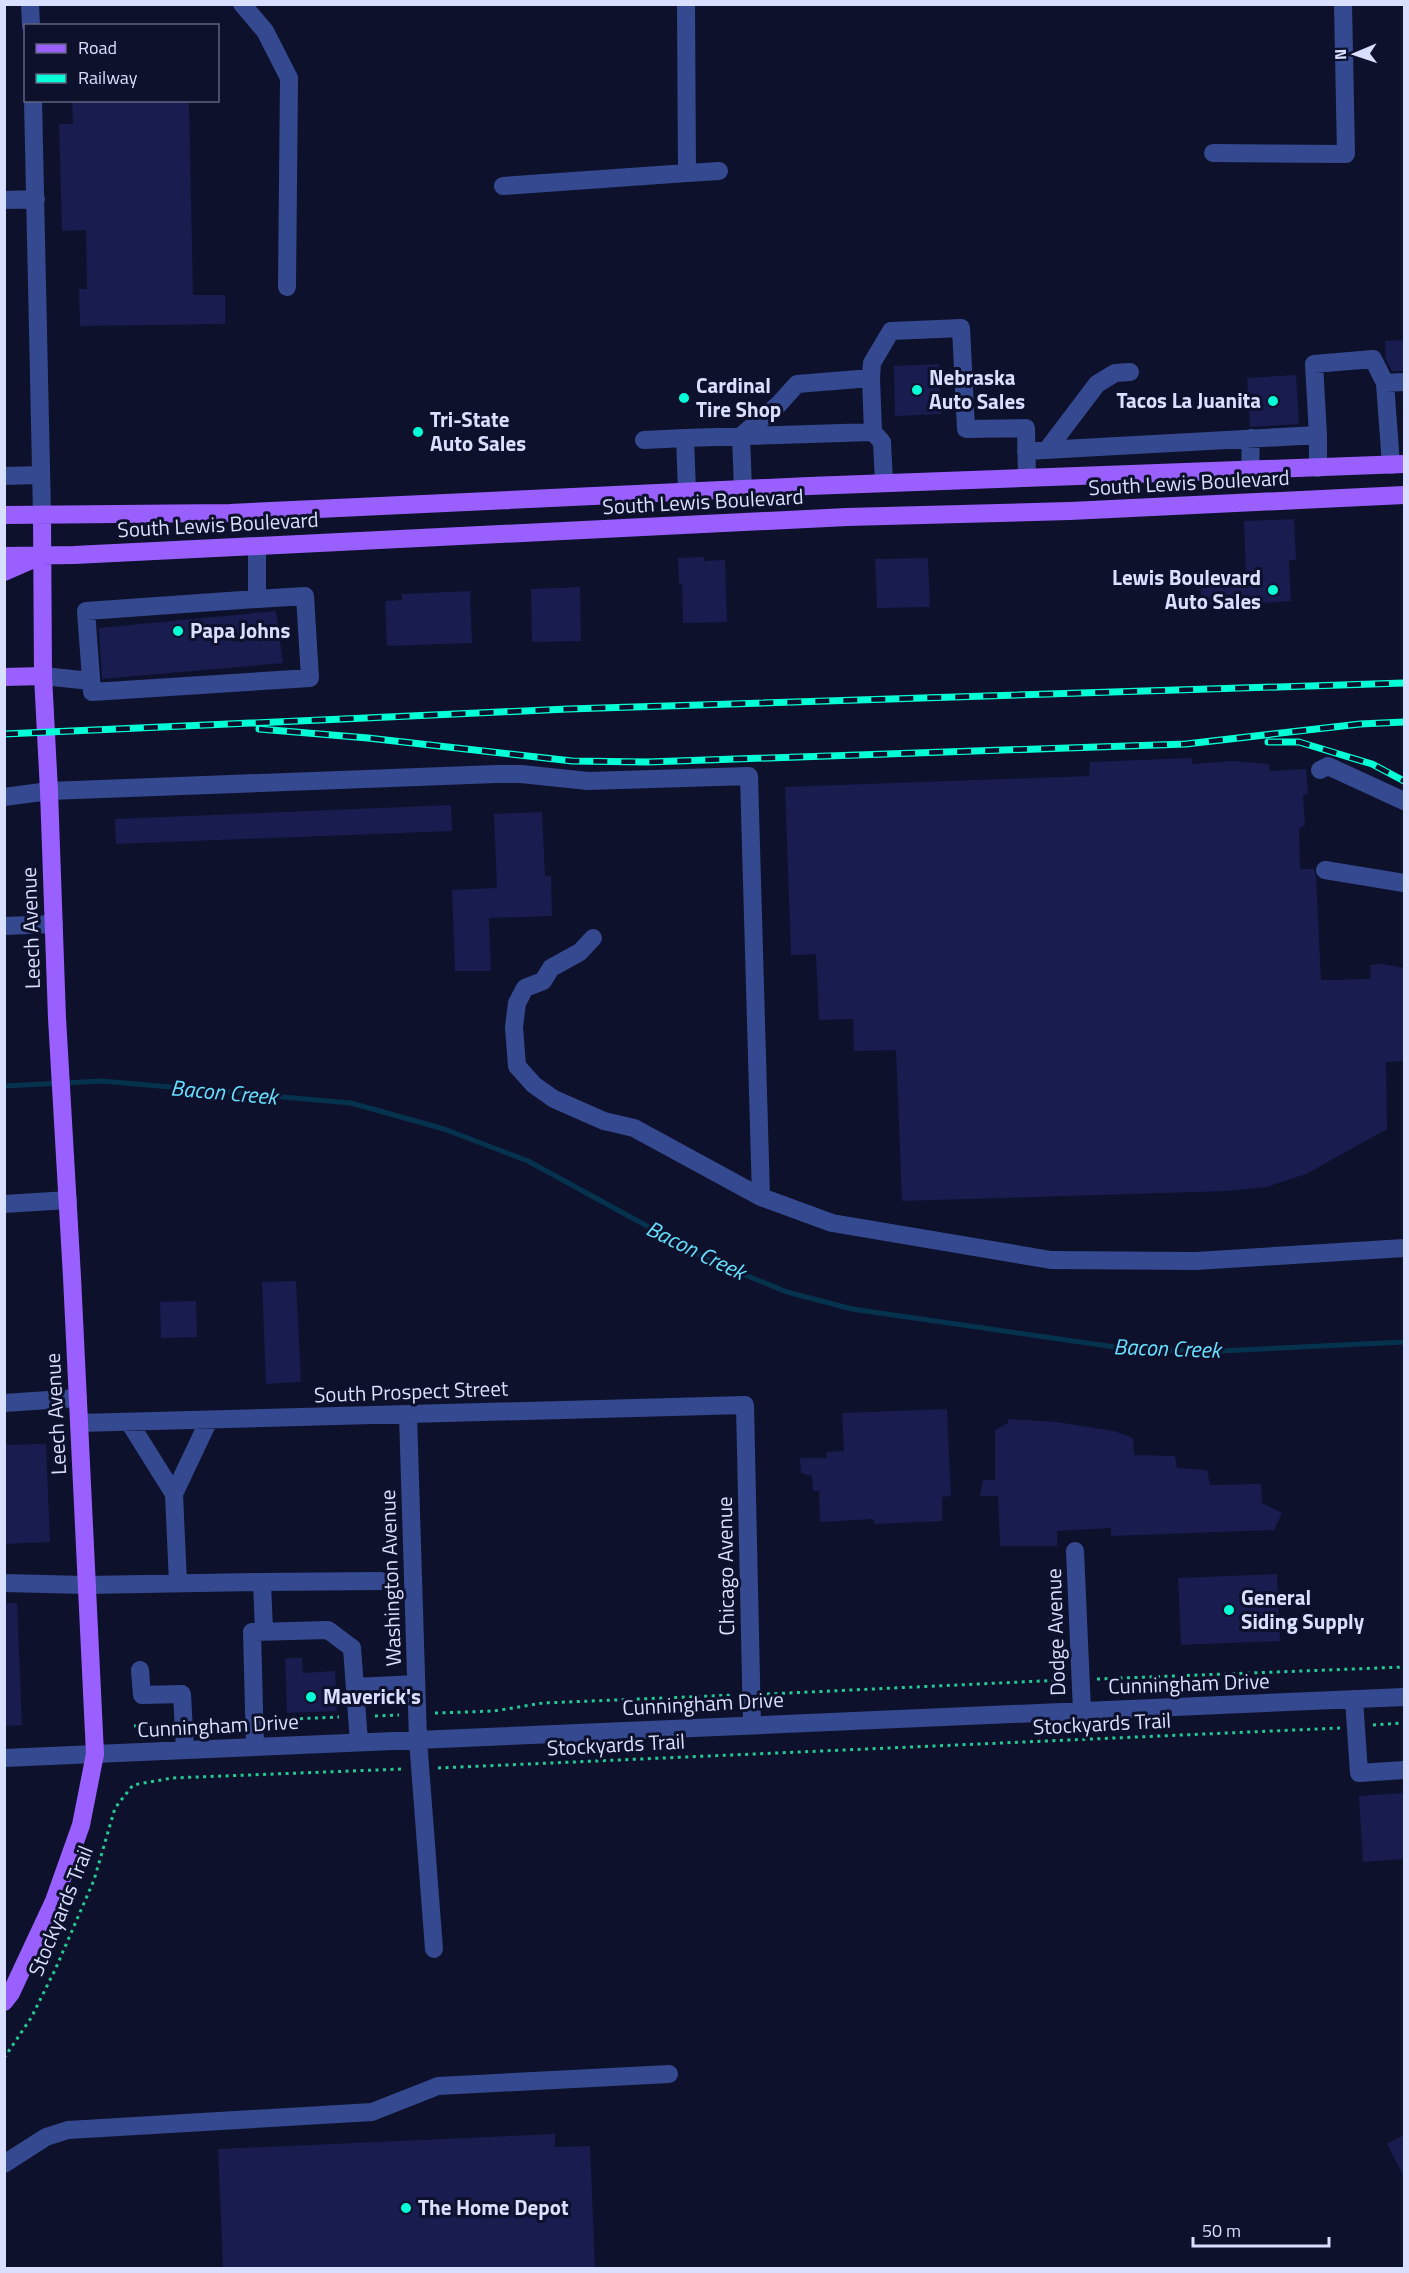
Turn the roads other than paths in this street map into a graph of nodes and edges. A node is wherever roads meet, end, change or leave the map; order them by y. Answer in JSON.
{"nodes":[{"id":1,"x":30,"y":4,"type":"edge"},
{"id":2,"x":242,"y":4,"type":"edge"},
{"id":3,"x":686,"y":4,"type":"edge"},
{"id":4,"x":1343,"y":4,"type":"edge"},
{"id":5,"x":31,"y":24,"type":"edge"},
{"id":6,"x":33,"y":102,"type":"edge"},
{"id":7,"x":1213,"y":153,"type":"dead end"},
{"id":8,"x":719,"y":171,"type":"dead end"},
{"id":9,"x":687,"y":173,"type":"junction"},
{"id":10,"x":503,"y":186,"type":"dead end"},
{"id":11,"x":36,"y":199,"type":"junction"},
{"id":12,"x":4,"y":200,"type":"edge"},
{"id":13,"x":287,"y":287,"type":"dead end"},
{"id":14,"x":1130,"y":372,"type":"dead end"},
{"id":15,"x":871,"y":378,"type":"junction"},
{"id":16,"x":1404,"y":382,"type":"edge"},
{"id":17,"x":1385,"y":383,"type":"junction"},
{"id":18,"x":873,"y":432,"type":"junction"},
{"id":19,"x":1318,"y":435,"type":"junction"},
{"id":20,"x":741,"y":436,"type":"junction"},
{"id":21,"x":685,"y":438,"type":"junction"},
{"id":22,"x":1251,"y":438,"type":"junction"},
{"id":23,"x":644,"y":440,"type":"dead end"},
{"id":24,"x":1047,"y":450,"type":"junction"},
{"id":25,"x":1026,"y":451,"type":"junction"},
{"id":26,"x":1398,"y":464,"type":"edge"},
{"id":27,"x":1318,"y":468,"type":"junction"},
{"id":28,"x":1250,"y":470,"type":"junction"},
{"id":29,"x":41,"y":475,"type":"junction"},
{"id":30,"x":4,"y":476,"type":"edge"},
{"id":31,"x":1027,"y":478,"type":"junction"},
{"id":32,"x":884,"y":483,"type":"junction"},
{"id":33,"x":743,"y":489,"type":"junction"},
{"id":34,"x":687,"y":492,"type":"junction"},
{"id":35,"x":1404,"y":495,"type":"edge"},
{"id":36,"x":4,"y":515,"type":"edge"},
{"id":37,"x":42,"y":515,"type":"junction"},
{"id":38,"x":256,"y":546,"type":"junction"},
{"id":39,"x":42,"y":555,"type":"junction"},
{"id":40,"x":4,"y":556,"type":"edge"},
{"id":41,"x":4,"y":572,"type":"edge"},
{"id":42,"x":256,"y":599,"type":"junction"},
{"id":43,"x":43,"y":676,"type":"junction"},
{"id":44,"x":4,"y":677,"type":"edge"},
{"id":45,"x":91,"y":681,"type":"junction"},
{"id":46,"x":1320,"y":770,"type":"dead end"},
{"id":47,"x":49,"y":791,"type":"junction"},
{"id":48,"x":4,"y":797,"type":"edge"},
{"id":49,"x":1404,"y":801,"type":"edge"},
{"id":50,"x":1325,"y":870,"type":"dead end"},
{"id":51,"x":1404,"y":883,"type":"edge"},
{"id":52,"x":54,"y":924,"type":"junction"},
{"id":53,"x":4,"y":926,"type":"edge"},
{"id":54,"x":593,"y":938,"type":"dead end"},
{"id":55,"x":761,"y":1197,"type":"junction"},
{"id":56,"x":68,"y":1200,"type":"junction"},
{"id":57,"x":4,"y":1204,"type":"edge"},
{"id":58,"x":1404,"y":1248,"type":"edge"},
{"id":59,"x":78,"y":1398,"type":"junction"},
{"id":60,"x":4,"y":1403,"type":"edge"},
{"id":61,"x":745,"y":1405,"type":"joint"},
{"id":62,"x":408,"y":1415,"type":"junction"},
{"id":63,"x":209,"y":1420,"type":"junction"},
{"id":64,"x":129,"y":1422,"type":"junction"},
{"id":65,"x":79,"y":1423,"type":"junction"},
{"id":66,"x":174,"y":1494,"type":"junction"},
{"id":67,"x":1075,"y":1551,"type":"dead end"},
{"id":68,"x":381,"y":1581,"type":"dead end"},
{"id":69,"x":262,"y":1582,"type":"junction"},
{"id":70,"x":4,"y":1583,"type":"edge"},
{"id":71,"x":178,"y":1583,"type":"junction"},
{"id":72,"x":86,"y":1585,"type":"junction"},
{"id":73,"x":264,"y":1631,"type":"junction"},
{"id":74,"x":140,"y":1670,"type":"dead end"},
{"id":75,"x":416,"y":1684,"type":"junction"},
{"id":76,"x":355,"y":1687,"type":"junction"},
{"id":77,"x":1404,"y":1697,"type":"edge"},
{"id":78,"x":1354,"y":1699,"type":"junction"},
{"id":79,"x":1082,"y":1711,"type":"junction"},
{"id":80,"x":752,"y":1725,"type":"junction"},
{"id":81,"x":418,"y":1740,"type":"junction"},
{"id":82,"x":359,"y":1742,"type":"junction"},
{"id":83,"x":255,"y":1747,"type":"junction"},
{"id":84,"x":185,"y":1750,"type":"junction"},
{"id":85,"x":95,"y":1754,"type":"junction"},
{"id":86,"x":4,"y":1758,"type":"edge"},
{"id":87,"x":1404,"y":1770,"type":"edge"},
{"id":88,"x":434,"y":1949,"type":"dead end"},
{"id":89,"x":4,"y":2002,"type":"edge"},
{"id":90,"x":669,"y":2074,"type":"dead end"},
{"id":91,"x":4,"y":2164,"type":"edge"}],
"edges":[{"from":1,"to":5,"type":"street"},
{"from":2,"to":13,"type":"street"},
{"from":3,"to":9,"type":"street"},
{"from":4,"to":7,"type":"street"},
{"from":6,"to":11,"type":"street","name":"Leech Avenue"},
{"from":8,"to":9,"type":"street"},
{"from":9,"to":10,"type":"street"},
{"from":11,"to":12,"type":"street"},
{"from":11,"to":29,"type":"street","name":"Leech Avenue"},
{"from":14,"to":24,"type":"street"},
{"from":15,"to":18,"type":"street"},
{"from":15,"to":20,"type":"street"},
{"from":15,"to":25,"type":"street"},
{"from":16,"to":17,"type":"street"},
{"from":17,"to":19,"type":"street"},
{"from":17,"to":26,"type":"street"},
{"from":18,"to":20,"type":"street"},
{"from":18,"to":32,"type":"street"},
{"from":19,"to":22,"type":"street"},
{"from":19,"to":27,"type":"street"},
{"from":20,"to":21,"type":"street"},
{"from":20,"to":33,"type":"street"},
{"from":21,"to":23,"type":"street"},
{"from":21,"to":34,"type":"street"},
{"from":22,"to":24,"type":"street"},
{"from":22,"to":28,"type":"street"},
{"from":24,"to":25,"type":"street"},
{"from":25,"to":31,"type":"street"},
{"from":26,"to":27,"type":"main road","name":"South Lewis Boulevard"},
{"from":27,"to":28,"type":"main road","name":"South Lewis Boulevard"},
{"from":28,"to":31,"type":"main road","name":"South Lewis Boulevard"},
{"from":29,"to":30,"type":"street"},
{"from":29,"to":37,"type":"street","name":"Leech Avenue"},
{"from":31,"to":32,"type":"main road","name":"South Lewis Boulevard"},
{"from":32,"to":33,"type":"main road","name":"South Lewis Boulevard"},
{"from":33,"to":34,"type":"main road","name":"South Lewis Boulevard"},
{"from":34,"to":37,"type":"main road","name":"South Lewis Boulevard"},
{"from":35,"to":38,"type":"main road","name":"South Lewis Boulevard"},
{"from":36,"to":37,"type":"main road","name":"South Lewis Boulevard"},
{"from":37,"to":39,"type":"main road","name":"Leech Avenue"},
{"from":38,"to":39,"type":"main road","name":"South Lewis Boulevard"},
{"from":38,"to":42,"type":"street"},
{"from":39,"to":40,"type":"main road","name":"South Lewis Boulevard"},
{"from":39,"to":41,"type":"main road"},
{"from":39,"to":43,"type":"main road","name":"Leech Avenue"},
{"from":42,"to":45,"type":"street"},
{"from":42,"to":45,"type":"street"},
{"from":43,"to":44,"type":"main road"},
{"from":43,"to":45,"type":"street"},
{"from":43,"to":47,"type":"main road","name":"Leech Avenue"},
{"from":46,"to":49,"type":"street"},
{"from":47,"to":48,"type":"street"},
{"from":47,"to":52,"type":"main road","name":"Leech Avenue"},
{"from":47,"to":55,"type":"street"},
{"from":50,"to":51,"type":"street"},
{"from":52,"to":53,"type":"street"},
{"from":52,"to":56,"type":"main road","name":"Leech Avenue"},
{"from":54,"to":55,"type":"street"},
{"from":55,"to":58,"type":"street"},
{"from":56,"to":57,"type":"street"},
{"from":56,"to":59,"type":"main road","name":"Leech Avenue"},
{"from":59,"to":60,"type":"street"},
{"from":59,"to":65,"type":"main road","name":"Leech Avenue"},
{"from":61,"to":62,"type":"street","name":"South Prospect Street"},
{"from":61,"to":80,"type":"street","name":"Chicago Avenue"},
{"from":62,"to":63,"type":"street","name":"South Prospect Street"},
{"from":62,"to":75,"type":"street","name":"Washington Avenue"},
{"from":63,"to":64,"type":"street","name":"South Prospect Street"},
{"from":63,"to":66,"type":"street"},
{"from":64,"to":65,"type":"street","name":"South Prospect Street"},
{"from":64,"to":66,"type":"street"},
{"from":65,"to":72,"type":"main road","name":"Leech Avenue"},
{"from":66,"to":71,"type":"street"},
{"from":67,"to":79,"type":"street","name":"Dodge Avenue"},
{"from":68,"to":69,"type":"street"},
{"from":69,"to":71,"type":"street"},
{"from":69,"to":73,"type":"street"},
{"from":70,"to":72,"type":"street"},
{"from":71,"to":72,"type":"street"},
{"from":72,"to":85,"type":"main road","name":"Leech Avenue"},
{"from":73,"to":76,"type":"street"},
{"from":73,"to":83,"type":"street"},
{"from":74,"to":84,"type":"street"},
{"from":75,"to":76,"type":"street"},
{"from":75,"to":81,"type":"street","name":"Washington Avenue"},
{"from":76,"to":82,"type":"street"},
{"from":77,"to":78,"type":"street","name":"Cunningham Drive"},
{"from":78,"to":79,"type":"street","name":"Cunningham Drive"},
{"from":78,"to":87,"type":"street"},
{"from":79,"to":80,"type":"street","name":"Cunningham Drive"},
{"from":80,"to":81,"type":"street","name":"Cunningham Drive"},
{"from":81,"to":82,"type":"street","name":"Cunningham Drive"},
{"from":81,"to":88,"type":"street","name":"Washington Avenue"},
{"from":82,"to":83,"type":"street","name":"Cunningham Drive"},
{"from":83,"to":84,"type":"street","name":"Cunningham Drive"},
{"from":84,"to":85,"type":"street","name":"Cunningham Drive"},
{"from":85,"to":86,"type":"street","name":"Cunningham Drive"},
{"from":85,"to":89,"type":"main road","name":"Leech Avenue"},
{"from":90,"to":91,"type":"street"}]}
